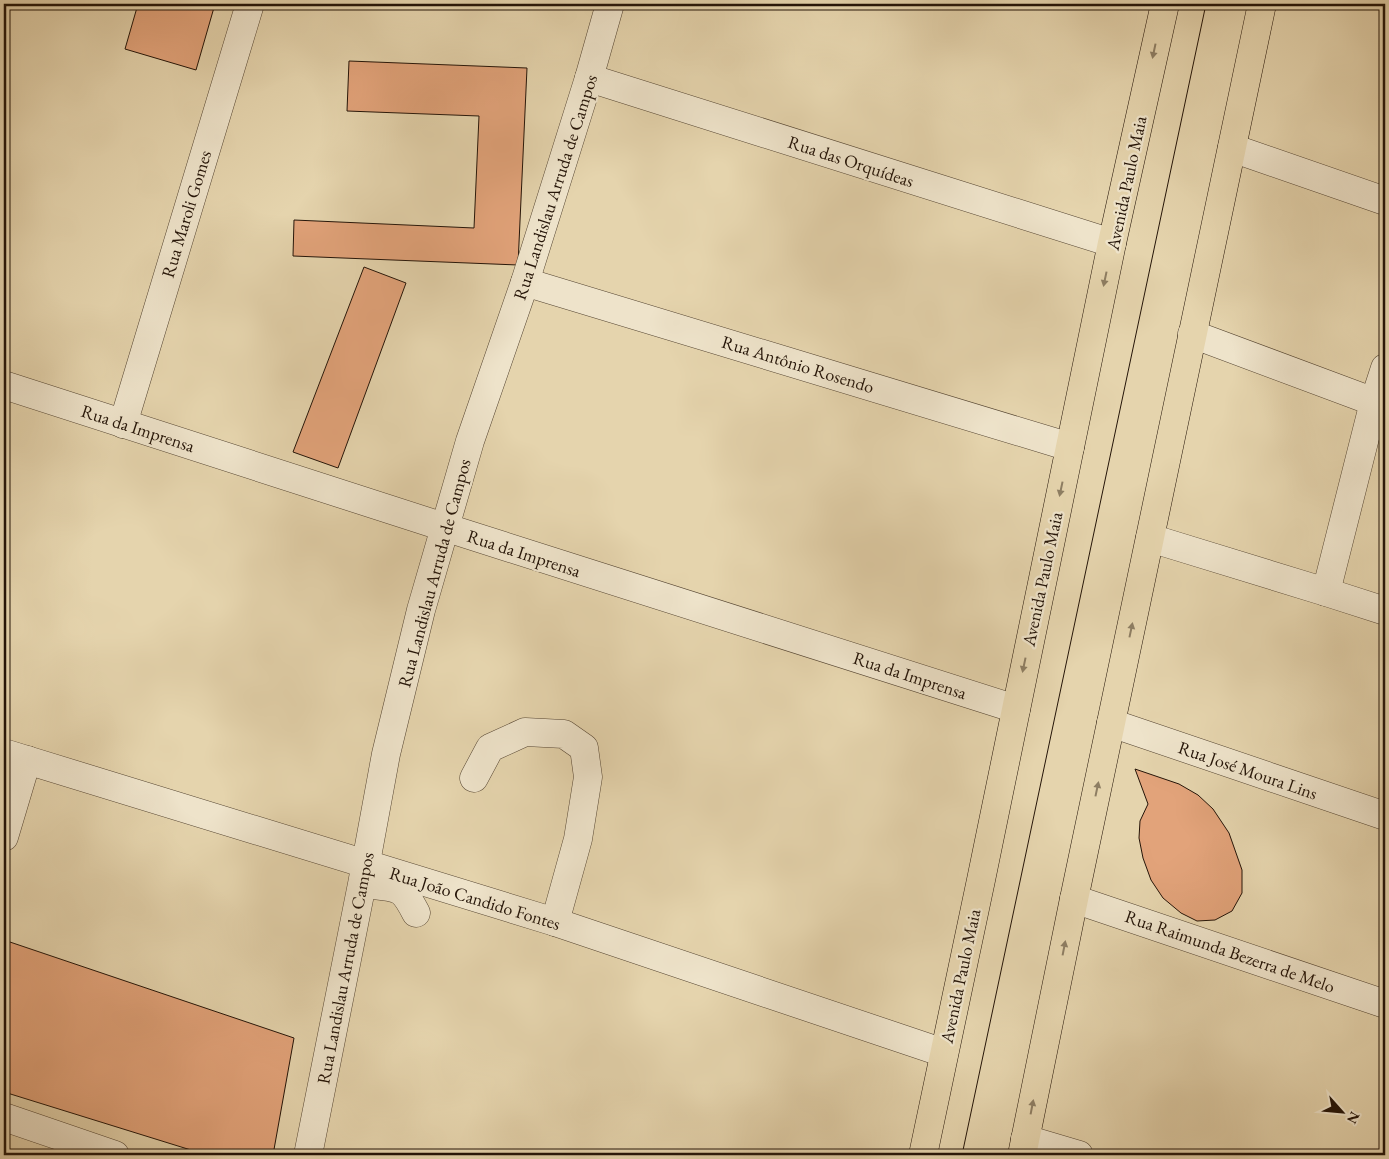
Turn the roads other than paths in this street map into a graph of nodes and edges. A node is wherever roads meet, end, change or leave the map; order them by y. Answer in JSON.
{"nodes":[{"id":1,"x":250,"y":4,"type":"edge"},
{"id":2,"x":610,"y":4,"type":"edge"},
{"id":3,"x":1164,"y":4,"type":"edge"},
{"id":4,"x":1262,"y":4,"type":"edge"},
{"id":5,"x":589,"y":78,"type":"junction"},
{"id":6,"x":1232,"y":148,"type":"junction"},
{"id":7,"x":1385,"y":201,"type":"edge"},
{"id":8,"x":1112,"y":243,"type":"junction"},
{"id":9,"x":525,"y":282,"type":"junction"},
{"id":10,"x":1192,"y":334,"type":"junction"},
{"id":11,"x":1385,"y":368,"type":"edge"},
{"id":12,"x":4,"y":385,"type":"edge"},
{"id":13,"x":1379,"y":404,"type":"edge"},
{"id":14,"x":123,"y":424,"type":"junction"},
{"id":15,"x":1070,"y":446,"type":"junction"},
{"id":16,"x":444,"y":527,"type":"junction"},
{"id":17,"x":1150,"y":538,"type":"junction"},
{"id":18,"x":1326,"y":592,"type":"junction"},
{"id":19,"x":1385,"y":612,"type":"edge"},
{"id":20,"x":1016,"y":709,"type":"junction"},
{"id":21,"x":1111,"y":723,"type":"junction"},
{"id":22,"x":15,"y":757,"type":"edge"},
{"id":23,"x":474,"y":778,"type":"dead end"},
{"id":24,"x":1385,"y":816,"type":"edge"},
{"id":25,"x":4,"y":837,"type":"edge"},
{"id":26,"x":363,"y":874,"type":"junction"},
{"id":27,"x":1074,"y":899,"type":"junction"},
{"id":28,"x":416,"y":912,"type":"dead end"},
{"id":29,"x":555,"y":922,"type":"junction"},
{"id":30,"x":1385,"y":1004,"type":"edge"},
{"id":31,"x":944,"y":1053,"type":"junction"},
{"id":32,"x":4,"y":1117,"type":"edge"},
{"id":33,"x":1024,"y":1147,"type":"edge"},
{"id":34,"x":115,"y":1155,"type":"edge"},
{"id":35,"x":308,"y":1155,"type":"edge"},
{"id":36,"x":923,"y":1155,"type":"edge"},
{"id":37,"x":1079,"y":1155,"type":"edge"}],
"edges":[{"from":1,"to":14,"type":"street","name":"Rua Maroli Gomes"},
{"from":2,"to":5,"type":"street","name":"Rua Landislau Arruda de Campos"},
{"from":3,"to":8,"type":"main road","name":"Avenida Paulo Maia","one_way":true},
{"from":4,"to":6,"type":"main road"},
{"from":5,"to":8,"type":"street","name":"Rua das Orquídeas"},
{"from":5,"to":9,"type":"street","name":"Rua Landislau Arruda de Campos"},
{"from":6,"to":7,"type":"street"},
{"from":6,"to":10,"type":"main road"},
{"from":8,"to":15,"type":"main road","name":"Avenida Paulo Maia","one_way":true},
{"from":9,"to":15,"type":"street","name":"Rua Antônio Rosendo"},
{"from":9,"to":16,"type":"street","name":"Rua Landislau Arruda de Campos"},
{"from":10,"to":13,"type":"street"},
{"from":10,"to":17,"type":"main road"},
{"from":11,"to":13,"type":"street"},
{"from":12,"to":14,"type":"street","name":"Rua da Imprensa"},
{"from":13,"to":18,"type":"street"},
{"from":14,"to":16,"type":"street","name":"Rua da Imprensa"},
{"from":15,"to":20,"type":"main road","name":"Avenida Paulo Maia","one_way":true},
{"from":16,"to":20,"type":"street","name":"Rua da Imprensa"},
{"from":16,"to":26,"type":"street","name":"Rua Landislau Arruda de Campos"},
{"from":17,"to":18,"type":"street"},
{"from":21,"to":17,"type":"main road","one_way":true},
{"from":18,"to":19,"type":"street"},
{"from":20,"to":31,"type":"main road","name":"Avenida Paulo Maia"},
{"from":21,"to":24,"type":"street","name":"Rua José Moura Lins"},
{"from":27,"to":21,"type":"main road","one_way":true},
{"from":22,"to":25,"type":"street"},
{"from":22,"to":26,"type":"street","name":"Rua João Candido Fontes"},
{"from":23,"to":29,"type":"street"},
{"from":26,"to":28,"type":"street"},
{"from":26,"to":29,"type":"street","name":"Rua João Candido Fontes"},
{"from":26,"to":35,"type":"street","name":"Rua Landislau Arruda de Campos"},
{"from":27,"to":30,"type":"street","name":"Rua Raimunda Bezerra de Melo"},
{"from":33,"to":27,"type":"main road","one_way":true},
{"from":29,"to":31,"type":"street","name":"Rua João Candido Fontes"},
{"from":31,"to":36,"type":"main road","name":"Avenida Paulo Maia"},
{"from":32,"to":34,"type":"street"},
{"from":33,"to":37,"type":"street"}]}
